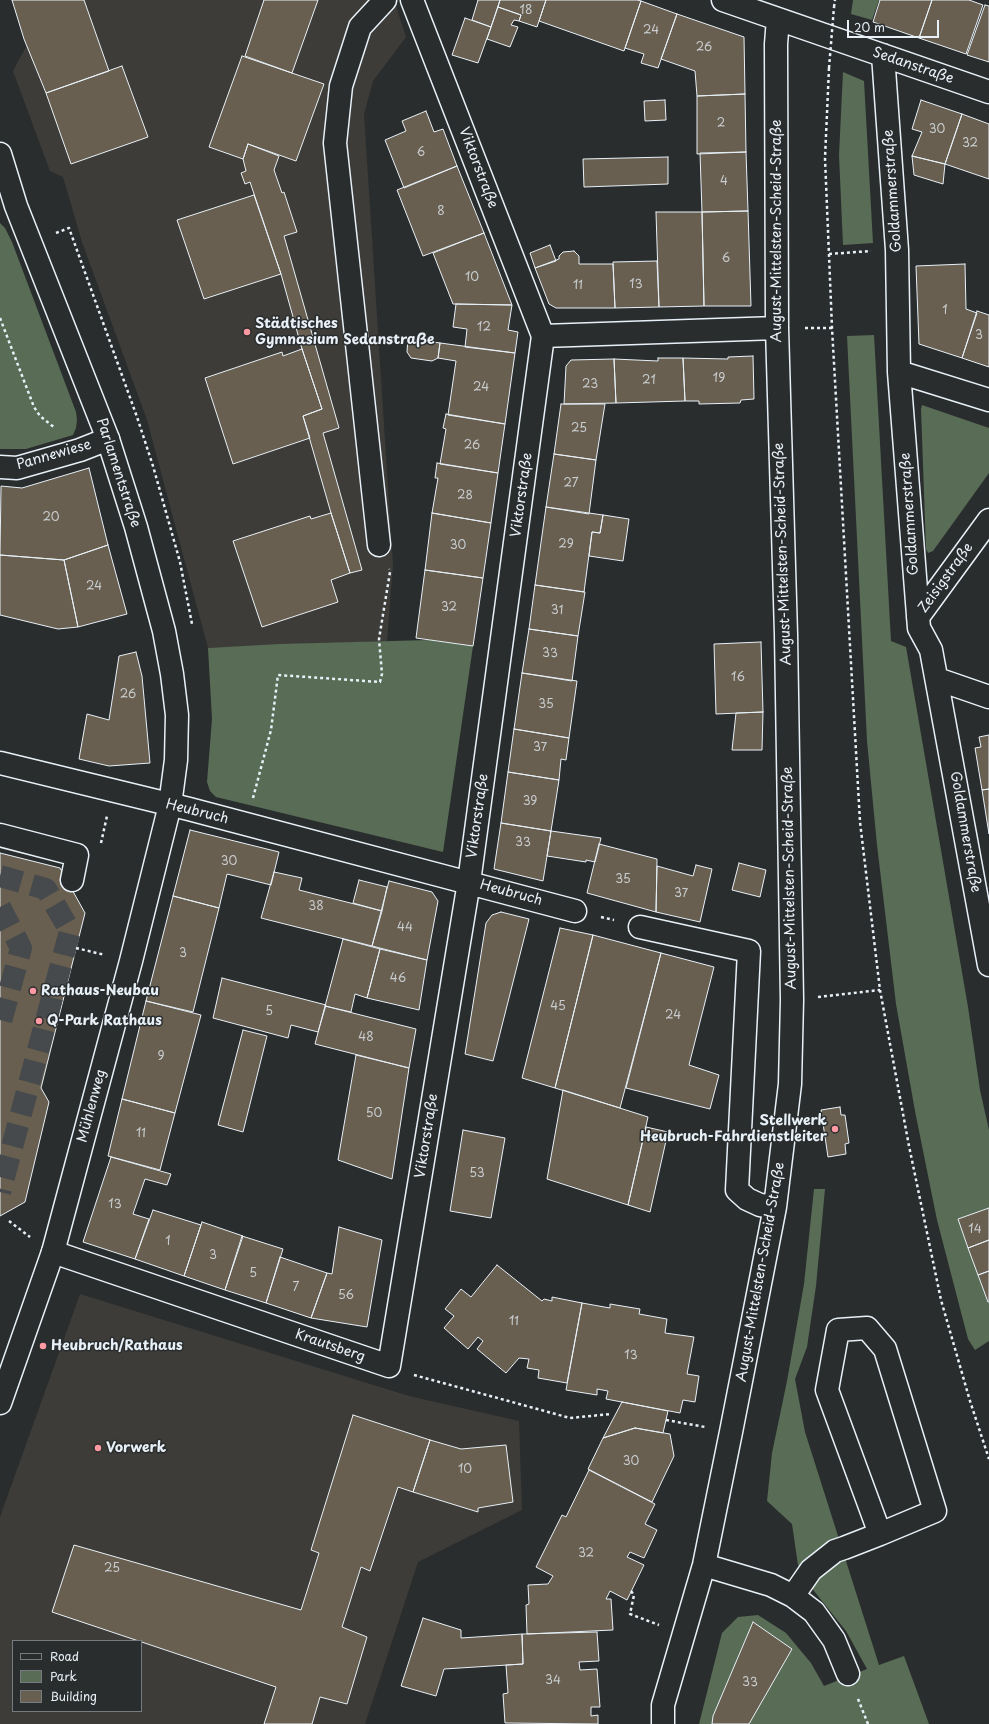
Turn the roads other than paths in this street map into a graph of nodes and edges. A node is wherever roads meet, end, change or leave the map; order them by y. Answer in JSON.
{"nodes":[{"id":1,"x":385,"y":0,"type":"edge"},
{"id":2,"x":412,"y":0,"type":"edge"},
{"id":3,"x":723,"y":0,"type":"edge"},
{"id":4,"x":778,"y":19,"type":"junction"},
{"id":5,"x":883,"y":55,"type":"junction"},
{"id":6,"x":989,"y":92,"type":"edge"},
{"id":7,"x":0,"y":154,"type":"edge"},
{"id":8,"x":8,"y":204,"type":"edge"},
{"id":9,"x":777,"y":328,"type":"junction"},
{"id":10,"x":544,"y":336,"type":"junction"},
{"id":11,"x":899,"y":372,"type":"junction"},
{"id":12,"x":989,"y":400,"type":"edge"},
{"id":13,"x":108,"y":439,"type":"junction"},
{"id":14,"x":0,"y":466,"type":"edge"},
{"id":15,"x":989,"y":520,"type":"edge"},
{"id":16,"x":379,"y":545,"type":"road end"},
{"id":17,"x":918,"y":617,"type":"junction"},
{"id":18,"x":937,"y":679,"type":"junction"},
{"id":19,"x":989,"y":697,"type":"edge"},
{"id":20,"x":0,"y":763,"type":"edge"},
{"id":21,"x":170,"y":805,"type":"junction"},
{"id":22,"x":0,"y":835,"type":"edge"},
{"id":23,"x":72,"y":880,"type":"dead end"},
{"id":24,"x":469,"y":882,"type":"junction"},
{"id":25,"x":575,"y":911,"type":"road end"},
{"id":26,"x":640,"y":927,"type":"road end"},
{"id":27,"x":989,"y":965,"type":"edge"},
{"id":28,"x":775,"y":1207,"type":"junction"},
{"id":29,"x":53,"y":1252,"type":"junction"},
{"id":30,"x":389,"y":1366,"type":"joint"},
{"id":31,"x":0,"y":1403,"type":"edge"},
{"id":32,"x":880,"y":1534,"type":"junction"},
{"id":33,"x":704,"y":1565,"type":"junction"},
{"id":34,"x":793,"y":1596,"type":"junction"},
{"id":35,"x":848,"y":1674,"type":"dead end"},
{"id":36,"x":662,"y":1724,"type":"edge"}],
"edges":[{"from":1,"to":16,"type":"street"},
{"from":2,"to":10,"type":"street","name":"Viktorstraße"},
{"from":3,"to":4,"type":"street","name":"Sedanstraße"},
{"from":4,"to":5,"type":"street","name":"Sedanstraße"},
{"from":4,"to":9,"type":"street","name":"August-Mittelsten-Scheid-Straße"},
{"from":5,"to":6,"type":"street","name":"Sedanstraße"},
{"from":5,"to":11,"type":"street","name":"Goldammerstraße"},
{"from":7,"to":8,"type":"street","name":"Parlamentstraße"},
{"from":8,"to":13,"type":"street","name":"Parlamentstraße"},
{"from":9,"to":10,"type":"street"},
{"from":9,"to":28,"type":"street","name":"August-Mittelsten-Scheid-Straße"},
{"from":10,"to":24,"type":"street","name":"Viktorstraße"},
{"from":11,"to":12,"type":"street"},
{"from":11,"to":17,"type":"street","name":"Goldammerstraße"},
{"from":13,"to":14,"type":"street","name":"Pannewiese"},
{"from":13,"to":21,"type":"street","name":"Parlamentstraße"},
{"from":15,"to":17,"type":"street","name":"Zeisigstraße"},
{"from":17,"to":18,"type":"street","name":"Goldammerstraße"},
{"from":18,"to":19,"type":"street"},
{"from":18,"to":27,"type":"street","name":"Goldammerstraße"},
{"from":20,"to":21,"type":"street","name":"Heubruch"},
{"from":21,"to":24,"type":"street","name":"Heubruch"},
{"from":21,"to":29,"type":"street","name":"Mühlenweg"},
{"from":22,"to":23,"type":"street"},
{"from":24,"to":25,"type":"street","name":"Heubruch"},
{"from":24,"to":30,"type":"street","name":"Viktorstraße"},
{"from":26,"to":28,"type":"street"},
{"from":28,"to":33,"type":"street","name":"August-Mittelsten-Scheid-Straße"},
{"from":29,"to":30,"type":"street","name":"Krautsberg"},
{"from":29,"to":31,"type":"street","name":"Mühlenweg"},
{"from":32,"to":32,"type":"street"},
{"from":32,"to":34,"type":"street"},
{"from":33,"to":34,"type":"street"},
{"from":33,"to":36,"type":"street","name":"August-Mittelsten-Scheid-Straße"},
{"from":34,"to":35,"type":"street"}]}
